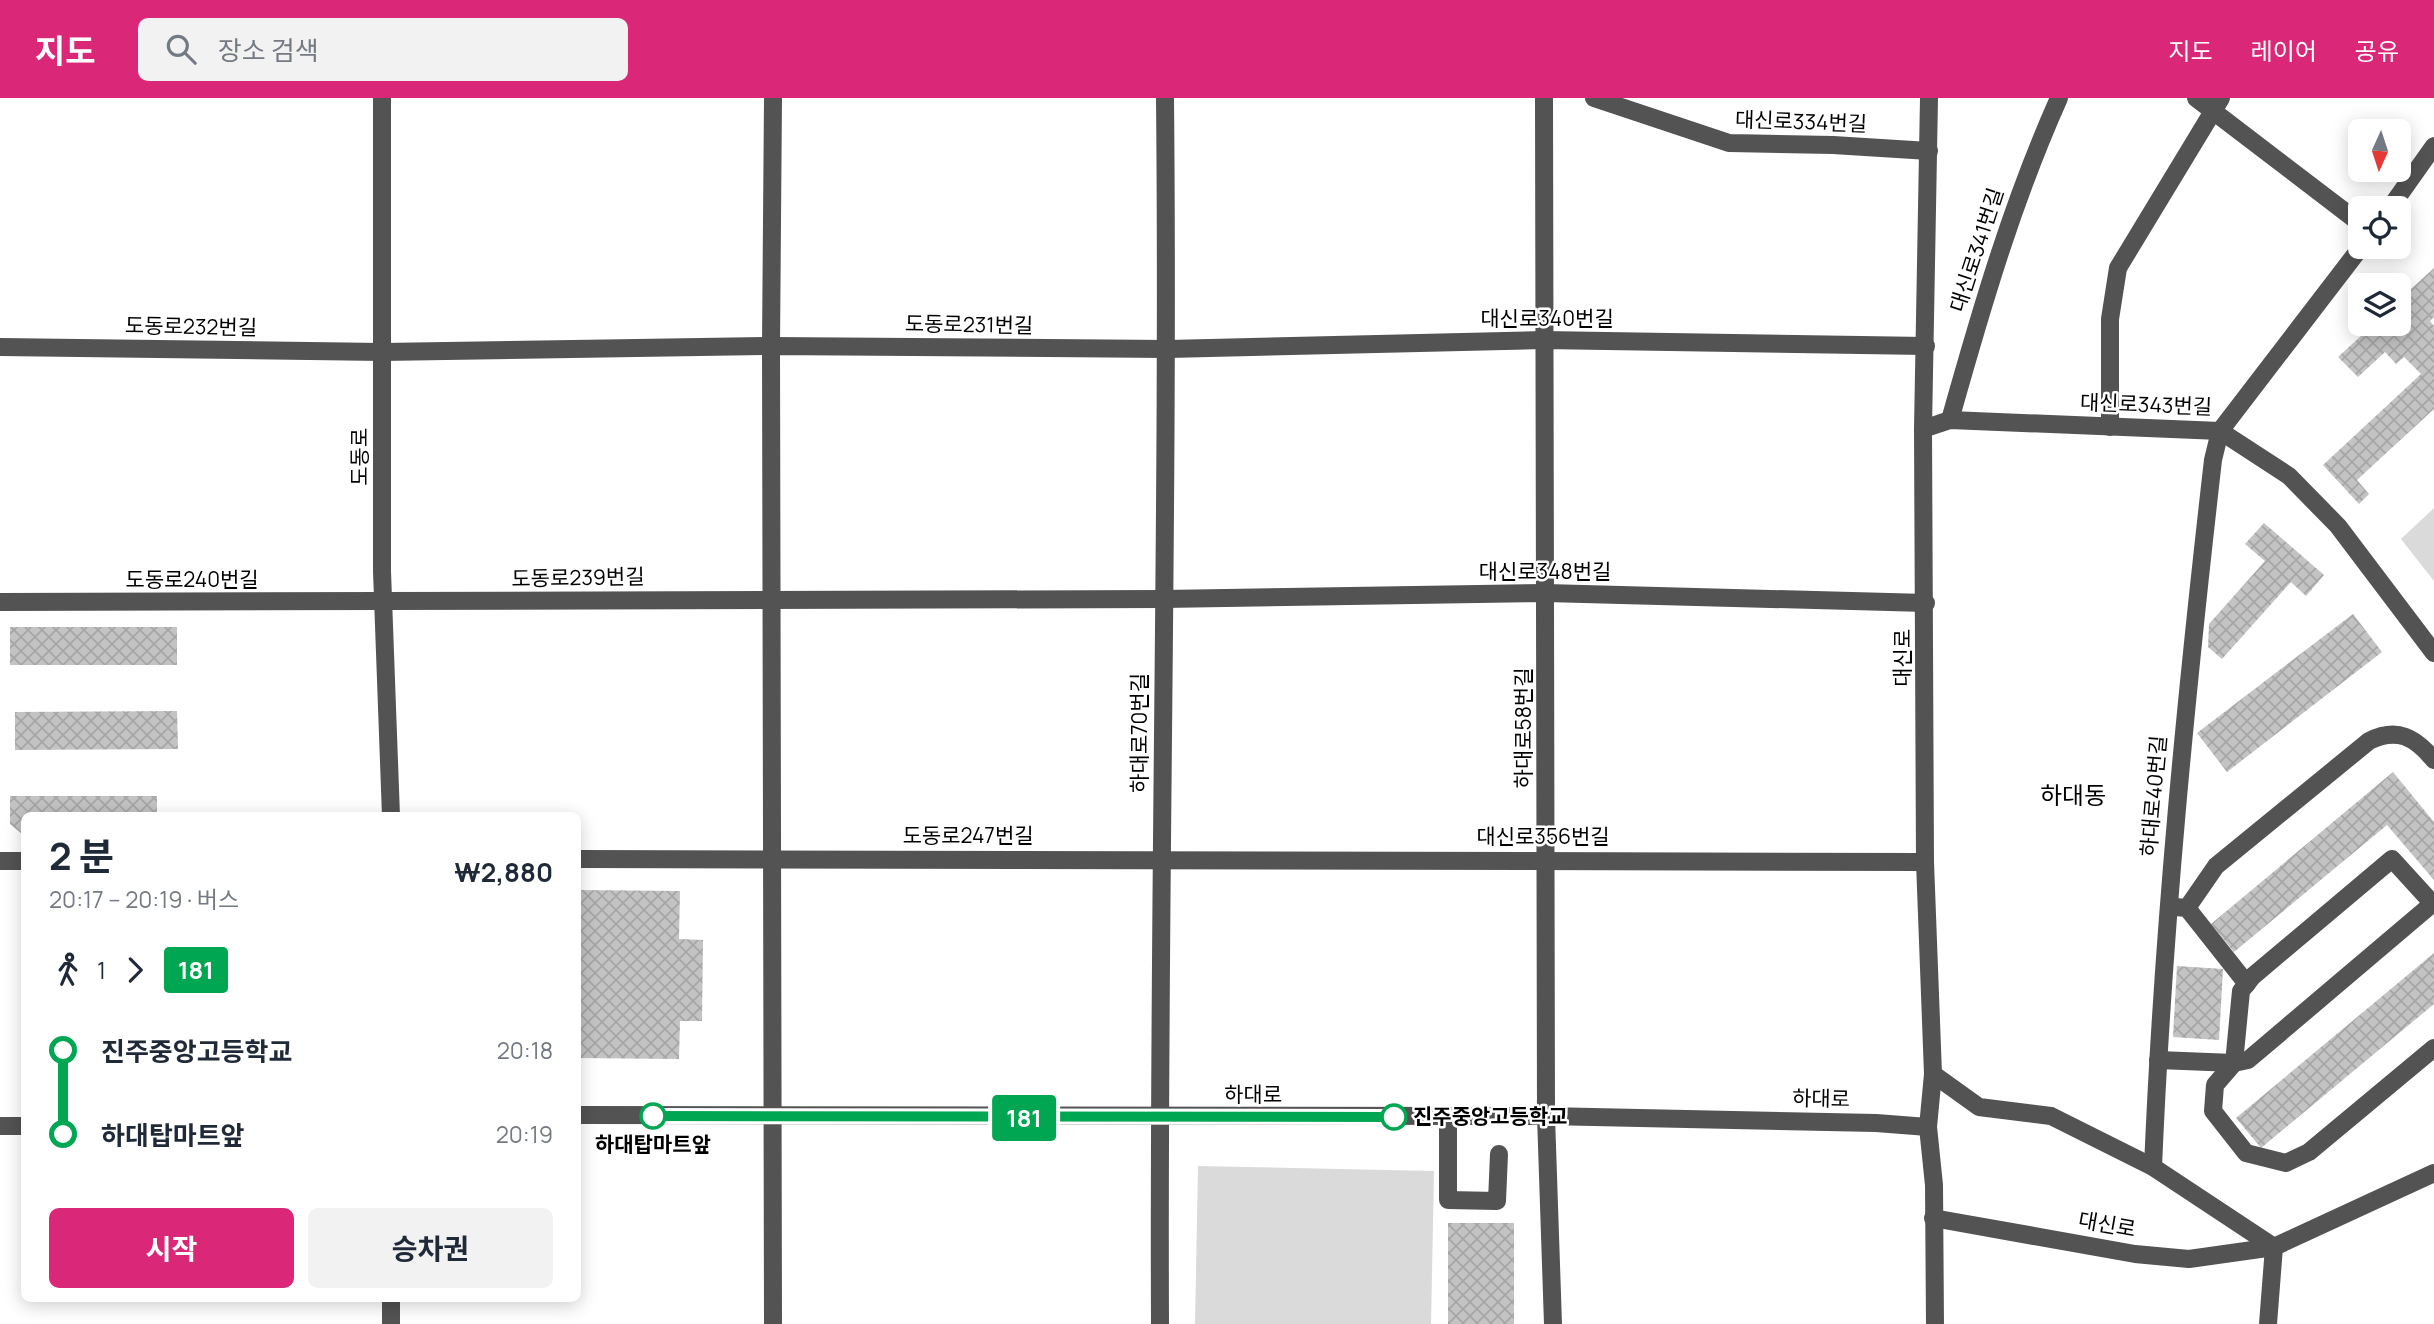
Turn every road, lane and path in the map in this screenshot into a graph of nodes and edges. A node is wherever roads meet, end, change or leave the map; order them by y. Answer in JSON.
{"nodes":[{"id":1,"x":382,"y":98,"type":"edge"},
{"id":2,"x":773,"y":98,"type":"edge"},
{"id":3,"x":1165,"y":98,"type":"edge"},
{"id":4,"x":1544,"y":98,"type":"edge"},
{"id":5,"x":1594,"y":98,"type":"edge"},
{"id":6,"x":1929,"y":98,"type":"edge"},
{"id":7,"x":2059,"y":98,"type":"edge"},
{"id":8,"x":2196,"y":98,"type":"edge"},
{"id":9,"x":2217,"y":104,"type":"edge"},
{"id":10,"x":2434,"y":146,"type":"edge"},
{"id":11,"x":1929,"y":151,"type":"junction"},
{"id":12,"x":2399,"y":196,"type":"edge"},
{"id":13,"x":2348,"y":213,"type":"edge"},
{"id":14,"x":2352,"y":259,"type":"edge"},
{"id":15,"x":1544,"y":340,"type":"junction"},
{"id":16,"x":771,"y":346,"type":"junction"},
{"id":17,"x":1926,"y":346,"type":"junction"},
{"id":18,"x":0,"y":347,"type":"edge"},
{"id":19,"x":1168,"y":349,"type":"junction"},
{"id":20,"x":382,"y":352,"type":"junction"},
{"id":21,"x":1950,"y":420,"type":"junction"},
{"id":22,"x":2110,"y":427,"type":"junction"},
{"id":23,"x":1923,"y":429,"type":"junction"},
{"id":24,"x":2220,"y":431,"type":"junction"},
{"id":25,"x":1546,"y":593,"type":"junction"},
{"id":26,"x":774,"y":598,"type":"junction"},
{"id":27,"x":1163,"y":599,"type":"junction"},
{"id":28,"x":0,"y":602,"type":"edge"},
{"id":29,"x":1926,"y":603,"type":"junction"},
{"id":30,"x":383,"y":604,"type":"junction"},
{"id":31,"x":2434,"y":653,"type":"edge"},
{"id":32,"x":2434,"y":760,"type":"edge"},
{"id":33,"x":391,"y":812,"type":"edge"},
{"id":34,"x":774,"y":857,"type":"junction"},
{"id":35,"x":581,"y":859,"type":"edge"},
{"id":36,"x":1162,"y":860,"type":"junction"},
{"id":37,"x":1546,"y":860,"type":"junction"},
{"id":38,"x":0,"y":861,"type":"edge"},
{"id":39,"x":21,"y":861,"type":"edge"},
{"id":40,"x":1925,"y":862,"type":"junction"},
{"id":41,"x":2433,"y":904,"type":"edge"},
{"id":42,"x":2167,"y":907,"type":"junction"},
{"id":43,"x":2187,"y":908,"type":"junction"},
{"id":44,"x":2247,"y":984,"type":"junction"},
{"id":45,"x":2434,"y":1048,"type":"edge"},
{"id":46,"x":2158,"y":1060,"type":"junction"},
{"id":47,"x":2234,"y":1063,"type":"junction"},
{"id":48,"x":1933,"y":1074,"type":"junction"},
{"id":49,"x":581,"y":1115,"type":"edge"},
{"id":50,"x":1448,"y":1116,"type":"junction"},
{"id":51,"x":1546,"y":1116,"type":"junction"},
{"id":52,"x":774,"y":1117,"type":"junction"},
{"id":53,"x":1159,"y":1118,"type":"junction"},
{"id":54,"x":0,"y":1126,"type":"edge"},
{"id":55,"x":21,"y":1126,"type":"edge"},
{"id":56,"x":1928,"y":1127,"type":"junction"},
{"id":57,"x":1499,"y":1154,"type":"dead end"},
{"id":58,"x":2153,"y":1167,"type":"junction"},
{"id":59,"x":2434,"y":1173,"type":"edge"},
{"id":60,"x":1933,"y":1218,"type":"junction"},
{"id":61,"x":2274,"y":1247,"type":"junction"},
{"id":62,"x":391,"y":1302,"type":"edge"},
{"id":63,"x":391,"y":1324,"type":"edge"},
{"id":64,"x":773,"y":1324,"type":"edge"},
{"id":65,"x":1160,"y":1324,"type":"edge"},
{"id":66,"x":1553,"y":1324,"type":"edge"},
{"id":67,"x":1935,"y":1324,"type":"edge"},
{"id":68,"x":2268,"y":1324,"type":"edge"}],
"edges":[{"from":1,"to":20,"type":"street","name":"도동로"},
{"from":2,"to":16,"type":"street"},
{"from":3,"to":19,"type":"street","name":"하대로70번길"},
{"from":4,"to":15,"type":"street","name":"하대로58번길"},
{"from":5,"to":11,"type":"street","name":"대신로334번길"},
{"from":6,"to":11,"type":"street","name":"대신로"},
{"from":7,"to":21,"type":"street","name":"대신로341번길"},
{"from":8,"to":9,"type":"street"},
{"from":9,"to":13,"type":"street"},
{"from":9,"to":22,"type":"street"},
{"from":10,"to":12,"type":"street"},
{"from":11,"to":17,"type":"street","name":"대신로"},
{"from":14,"to":24,"type":"street","name":"대신로343번길"},
{"from":15,"to":17,"type":"street","name":"대신로340번길"},
{"from":15,"to":19,"type":"street","name":"대신로340번길"},
{"from":15,"to":25,"type":"street","name":"하대로58번길"},
{"from":16,"to":19,"type":"street","name":"도동로231번길"},
{"from":16,"to":20,"type":"street","name":"도동로231번길"},
{"from":16,"to":26,"type":"street"},
{"from":17,"to":23,"type":"street","name":"대신로"},
{"from":18,"to":20,"type":"street","name":"도동로232번길"},
{"from":19,"to":27,"type":"street","name":"하대로70번길"},
{"from":20,"to":30,"type":"street","name":"도동로"},
{"from":21,"to":22,"type":"street","name":"대신로343번길"},
{"from":21,"to":23,"type":"street","name":"대신로343번길"},
{"from":22,"to":24,"type":"street","name":"대신로343번길"},
{"from":23,"to":29,"type":"street","name":"대신로"},
{"from":24,"to":31,"type":"street"},
{"from":24,"to":42,"type":"street","name":"하대로40번길"},
{"from":25,"to":27,"type":"street","name":"대신로348번길"},
{"from":25,"to":29,"type":"street","name":"대신로348번길"},
{"from":25,"to":37,"type":"street","name":"하대로58번길"},
{"from":26,"to":27,"type":"street","name":"도동로239번길"},
{"from":26,"to":30,"type":"street","name":"도동로239번길"},
{"from":26,"to":34,"type":"street"},
{"from":27,"to":36,"type":"street","name":"하대로70번길"},
{"from":28,"to":30,"type":"street","name":"도동로240번길"},
{"from":29,"to":40,"type":"street","name":"대신로"},
{"from":30,"to":33,"type":"street","name":"도동로"},
{"from":32,"to":43,"type":"street"},
{"from":34,"to":35,"type":"street","name":"도동로247번길"},
{"from":34,"to":36,"type":"street","name":"도동로247번길"},
{"from":34,"to":52,"type":"street"},
{"from":36,"to":37,"type":"street","name":"대신로356번길"},
{"from":36,"to":53,"type":"street","name":"하대로70번길"},
{"from":37,"to":40,"type":"street","name":"대신로356번길"},
{"from":37,"to":51,"type":"street","name":"하대로58번길"},
{"from":38,"to":39,"type":"street"},
{"from":40,"to":48,"type":"street","name":"대신로"},
{"from":41,"to":44,"type":"street"},
{"from":41,"to":47,"type":"street"},
{"from":42,"to":43,"type":"street"},
{"from":42,"to":46,"type":"street","name":"하대로40번길"},
{"from":43,"to":44,"type":"street"},
{"from":44,"to":47,"type":"street"},
{"from":45,"to":47,"type":"street"},
{"from":46,"to":47,"type":"street"},
{"from":46,"to":58,"type":"street","name":"하대로40번길"},
{"from":48,"to":56,"type":"street","name":"대신로"},
{"from":48,"to":58,"type":"street"},
{"from":49,"to":52,"type":"street","name":"하대로"},
{"from":50,"to":51,"type":"street","name":"하대로"},
{"from":50,"to":53,"type":"street","name":"하대로"},
{"from":50,"to":57,"type":"street"},
{"from":51,"to":56,"type":"street","name":"하대로"},
{"from":51,"to":66,"type":"street","name":"하대로58번길"},
{"from":52,"to":53,"type":"street","name":"하대로"},
{"from":52,"to":64,"type":"street"},
{"from":53,"to":65,"type":"street","name":"하대로70번길"},
{"from":54,"to":55,"type":"street"},
{"from":56,"to":60,"type":"street","name":"대신로"},
{"from":58,"to":61,"type":"street"},
{"from":59,"to":61,"type":"street","name":"대신로"},
{"from":60,"to":61,"type":"street","name":"대신로"},
{"from":60,"to":67,"type":"street","name":"대신로"},
{"from":61,"to":68,"type":"street"},
{"from":62,"to":63,"type":"street"}]}
